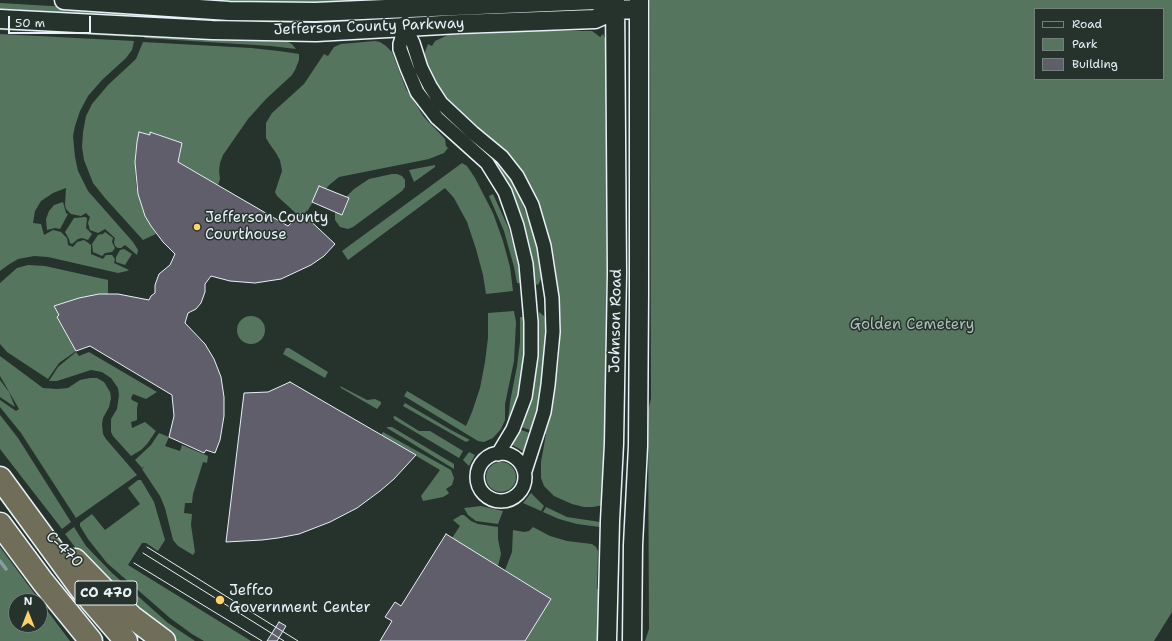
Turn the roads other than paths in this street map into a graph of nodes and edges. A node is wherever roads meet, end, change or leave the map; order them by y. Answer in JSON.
{"nodes":[{"id":1,"x":64,"y":0,"type":"edge"},
{"id":2,"x":615,"y":5,"type":"edge"},
{"id":3,"x":639,"y":5,"type":"edge"},
{"id":4,"x":404,"y":9,"type":"junction"},
{"id":5,"x":0,"y":19,"type":"edge"},
{"id":6,"x":405,"y":27,"type":"junction"},
{"id":7,"x":474,"y":142,"type":"junction"},
{"id":8,"x":498,"y":454,"type":"junction"},
{"id":9,"x":524,"y":471,"type":"junction"},
{"id":10,"x":0,"y":478,"type":"edge"},
{"id":11,"x":610,"y":521,"type":"junction"},
{"id":12,"x":0,"y":524,"type":"edge"},
{"id":13,"x":34,"y":524,"type":"junction"},
{"id":14,"x":631,"y":638,"type":"edge"},
{"id":15,"x":91,"y":641,"type":"edge"},
{"id":16,"x":126,"y":641,"type":"edge"},
{"id":17,"x":164,"y":641,"type":"edge"},
{"id":18,"x":607,"y":641,"type":"edge"}],
"edges":[{"from":1,"to":4,"type":"main road","name":"Jefferson County Parkway"},
{"from":2,"to":3,"type":"main road","name":"Jefferson County Parkway"},
{"from":2,"to":4,"type":"main road","name":"Jefferson County Parkway"},
{"from":2,"to":6,"type":"main road","name":"Jefferson County Parkway"},
{"from":2,"to":11,"type":"main road","name":"Johnson Road"},
{"from":3,"to":14,"type":"main road","name":"Johnson Road"},
{"from":4,"to":6,"type":"street"},
{"from":5,"to":6,"type":"main road","name":"Jefferson County Parkway"},
{"from":6,"to":7,"type":"street"},
{"from":7,"to":8,"type":"street"},
{"from":7,"to":9,"type":"street"},
{"from":8,"to":9,"type":"street"},
{"from":8,"to":9,"type":"street"},
{"from":10,"to":13,"type":"highway"},
{"from":11,"to":14,"type":"main road"},
{"from":11,"to":18,"type":"main road","name":"Johnson Road"},
{"from":12,"to":15,"type":"highway"},
{"from":13,"to":16,"type":"highway"},
{"from":13,"to":17,"type":"highway","name":"C-470","number":"CO 470"}]}
